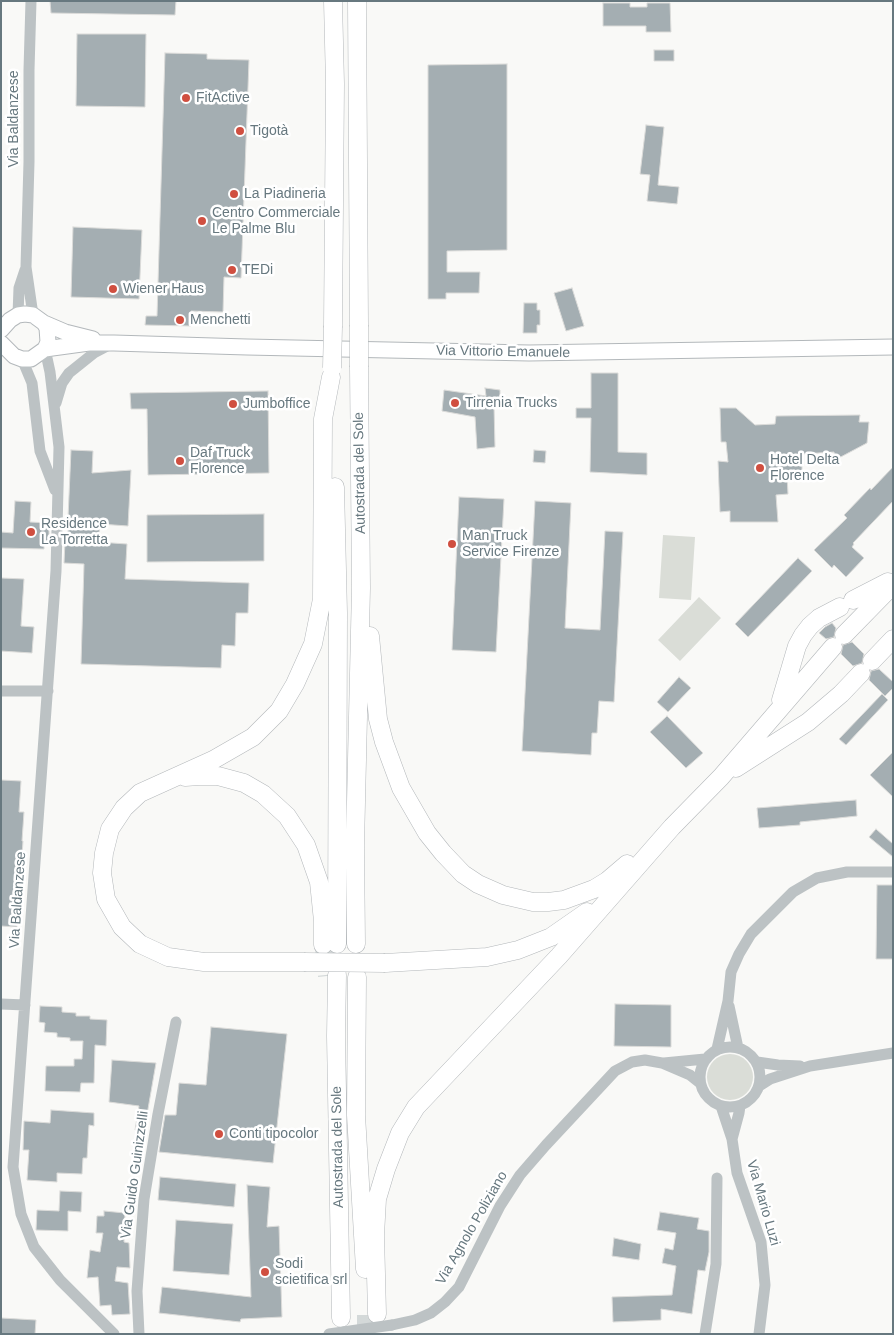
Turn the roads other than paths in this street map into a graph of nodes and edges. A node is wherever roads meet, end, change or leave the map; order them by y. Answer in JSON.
{"nodes":[{"id":1,"x":31,"y":1,"type":"edge"},
{"id":2,"x":333,"y":1,"type":"edge"},
{"id":3,"x":356,"y":1,"type":"edge"},
{"id":4,"x":26,"y":267,"type":"junction"},
{"id":5,"x":18,"y":315,"type":"junction"},
{"id":6,"x":38,"y":319,"type":"junction"},
{"id":7,"x":3,"y":329,"type":"edge"},
{"id":8,"x":114,"y":342,"type":"junction"},
{"id":9,"x":3,"y":346,"type":"edge"},
{"id":10,"x":893,"y":348,"type":"edge"},
{"id":11,"x":45,"y":350,"type":"junction"},
{"id":12,"x":22,"y":359,"type":"junction"},
{"id":13,"x":332,"y":372,"type":"junction"},
{"id":14,"x":54,"y":412,"type":"junction"},
{"id":15,"x":57,"y":494,"type":"junction"},
{"id":16,"x":893,"y":579,"type":"edge"},
{"id":17,"x":893,"y":586,"type":"edge"},
{"id":18,"x":361,"y":588,"type":"junction"},
{"id":19,"x":893,"y":639,"type":"edge"},
{"id":20,"x":1,"y":691,"type":"edge"},
{"id":21,"x":48,"y":691,"type":"junction"},
{"id":22,"x":777,"y":711,"type":"junction"},
{"id":23,"x":721,"y":778,"type":"junction"},
{"id":24,"x":169,"y":779,"type":"junction"},
{"id":25,"x":672,"y":827,"type":"junction"},
{"id":26,"x":893,"y":872,"type":"edge"},
{"id":27,"x":627,"y":878,"type":"junction"},
{"id":28,"x":356,"y":944,"type":"dead end"},
{"id":29,"x":332,"y":976,"type":"tunnel mouth"},
{"id":30,"x":357,"y":977,"type":"dead end"},
{"id":31,"x":728,"y":1002,"type":"junction"},
{"id":32,"x":1,"y":1004,"type":"edge"},
{"id":33,"x":25,"y":1005,"type":"junction"},
{"id":34,"x":176,"y":1022,"type":"dead end"},
{"id":35,"x":738,"y":1048,"type":"junction"},
{"id":36,"x":717,"y":1050,"type":"junction"},
{"id":37,"x":893,"y":1053,"type":"edge"},
{"id":38,"x":705,"y":1059,"type":"junction"},
{"id":39,"x":756,"y":1062,"type":"junction"},
{"id":40,"x":662,"y":1063,"type":"junction"},
{"id":41,"x":810,"y":1066,"type":"junction"},
{"id":42,"x":700,"y":1083,"type":"junction"},
{"id":43,"x":759,"y":1086,"type":"junction"},
{"id":44,"x":721,"y":1106,"type":"junction"},
{"id":45,"x":740,"y":1106,"type":"junction"},
{"id":46,"x":732,"y":1139,"type":"junction"},
{"id":47,"x":717,"y":1178,"type":"dead end"},
{"id":48,"x":341,"y":1318,"type":"dead end"},
{"id":49,"x":114,"y":1334,"type":"edge"},
{"id":50,"x":139,"y":1334,"type":"edge"},
{"id":51,"x":329,"y":1334,"type":"edge"},
{"id":52,"x":705,"y":1334,"type":"edge"},
{"id":53,"x":759,"y":1334,"type":"edge"}],
"edges":[{"from":1,"to":4,"type":"street","name":"Via Baldanzese"},
{"from":2,"to":13,"type":"highway","name":"Autostrada del Sole","bridge":true},
{"from":3,"to":18,"type":"highway","name":"Autostrada del Sole","bridge":true},
{"from":4,"to":5,"type":"street","name":"Via Baldanzese"},
{"from":4,"to":6,"type":"street","name":"Via Baldanzese"},
{"from":5,"to":6,"type":"main road","name":"Via Vittorio Emanuele"},
{"from":5,"to":7,"type":"main road"},
{"from":6,"to":8,"type":"main road","name":"Via Vittorio Emanuele"},
{"from":6,"to":11,"type":"main road"},
{"from":7,"to":9,"type":"main road"},
{"from":8,"to":10,"type":"main road","name":"Via Vittorio Emanuele"},
{"from":8,"to":11,"type":"main road","name":"Via Vittorio Emanuele"},
{"from":8,"to":14,"type":"street","name":"Via Baldanzese"},
{"from":9,"to":12,"type":"main road"},
{"from":11,"to":12,"type":"main road","name":"Via Vittorio Emanuele"},
{"from":11,"to":14,"type":"street","name":"Via Baldanzese"},
{"from":12,"to":15,"type":"street","name":"Via Baldanzese"},
{"from":13,"to":24,"type":"highway"},
{"from":13,"to":24,"type":"highway","name":"Autostrada del Sole"},
{"from":14,"to":15,"type":"street","name":"Via Baldanzese"},
{"from":15,"to":21,"type":"street","name":"Via Baldanzese"},
{"from":16,"to":22,"type":"highway"},
{"from":17,"to":22,"type":"highway"},
{"from":18,"to":25,"type":"highway"},
{"from":18,"to":28,"type":"highway","name":"Autostrada del Sole"},
{"from":19,"to":23,"type":"highway"},
{"from":20,"to":21,"type":"street"},
{"from":21,"to":33,"type":"street","name":"Via Baldanzese"},
{"from":22,"to":23,"type":"highway"},
{"from":23,"to":25,"type":"highway"},
{"from":24,"to":27,"type":"highway","bridge":true},
{"from":25,"to":27,"type":"highway"},
{"from":26,"to":31,"type":"street"},
{"from":27,"to":30,"type":"highway","name":"Autostrada del Sole"},
{"from":29,"to":48,"type":"highway","name":"Autostrada del Sole"},
{"from":31,"to":35,"type":"street"},
{"from":31,"to":36,"type":"street"},
{"from":32,"to":33,"type":"street"},
{"from":33,"to":49,"type":"street","name":"Via Baldanzese"},
{"from":34,"to":50,"type":"street","name":"Via Guido Guinizzelli"},
{"from":35,"to":36,"type":"street"},
{"from":35,"to":39,"type":"street"},
{"from":36,"to":38,"type":"street"},
{"from":37,"to":41,"type":"street"},
{"from":38,"to":40,"type":"street","name":"Via Agnolo Poliziano"},
{"from":38,"to":42,"type":"street"},
{"from":39,"to":41,"type":"street"},
{"from":39,"to":43,"type":"street"},
{"from":40,"to":42,"type":"street","name":"Via Agnolo Poliziano"},
{"from":40,"to":51,"type":"street","name":"Via Agnolo Poliziano","bridge":true},
{"from":41,"to":43,"type":"street"},
{"from":42,"to":44,"type":"street"},
{"from":43,"to":45,"type":"street"},
{"from":44,"to":45,"type":"street"},
{"from":44,"to":46,"type":"street","name":"Via Mario Luzi"},
{"from":45,"to":46,"type":"street","name":"Via Mario Luzi"},
{"from":46,"to":53,"type":"street","name":"Via Mario Luzi"},
{"from":47,"to":52,"type":"street"}]}
